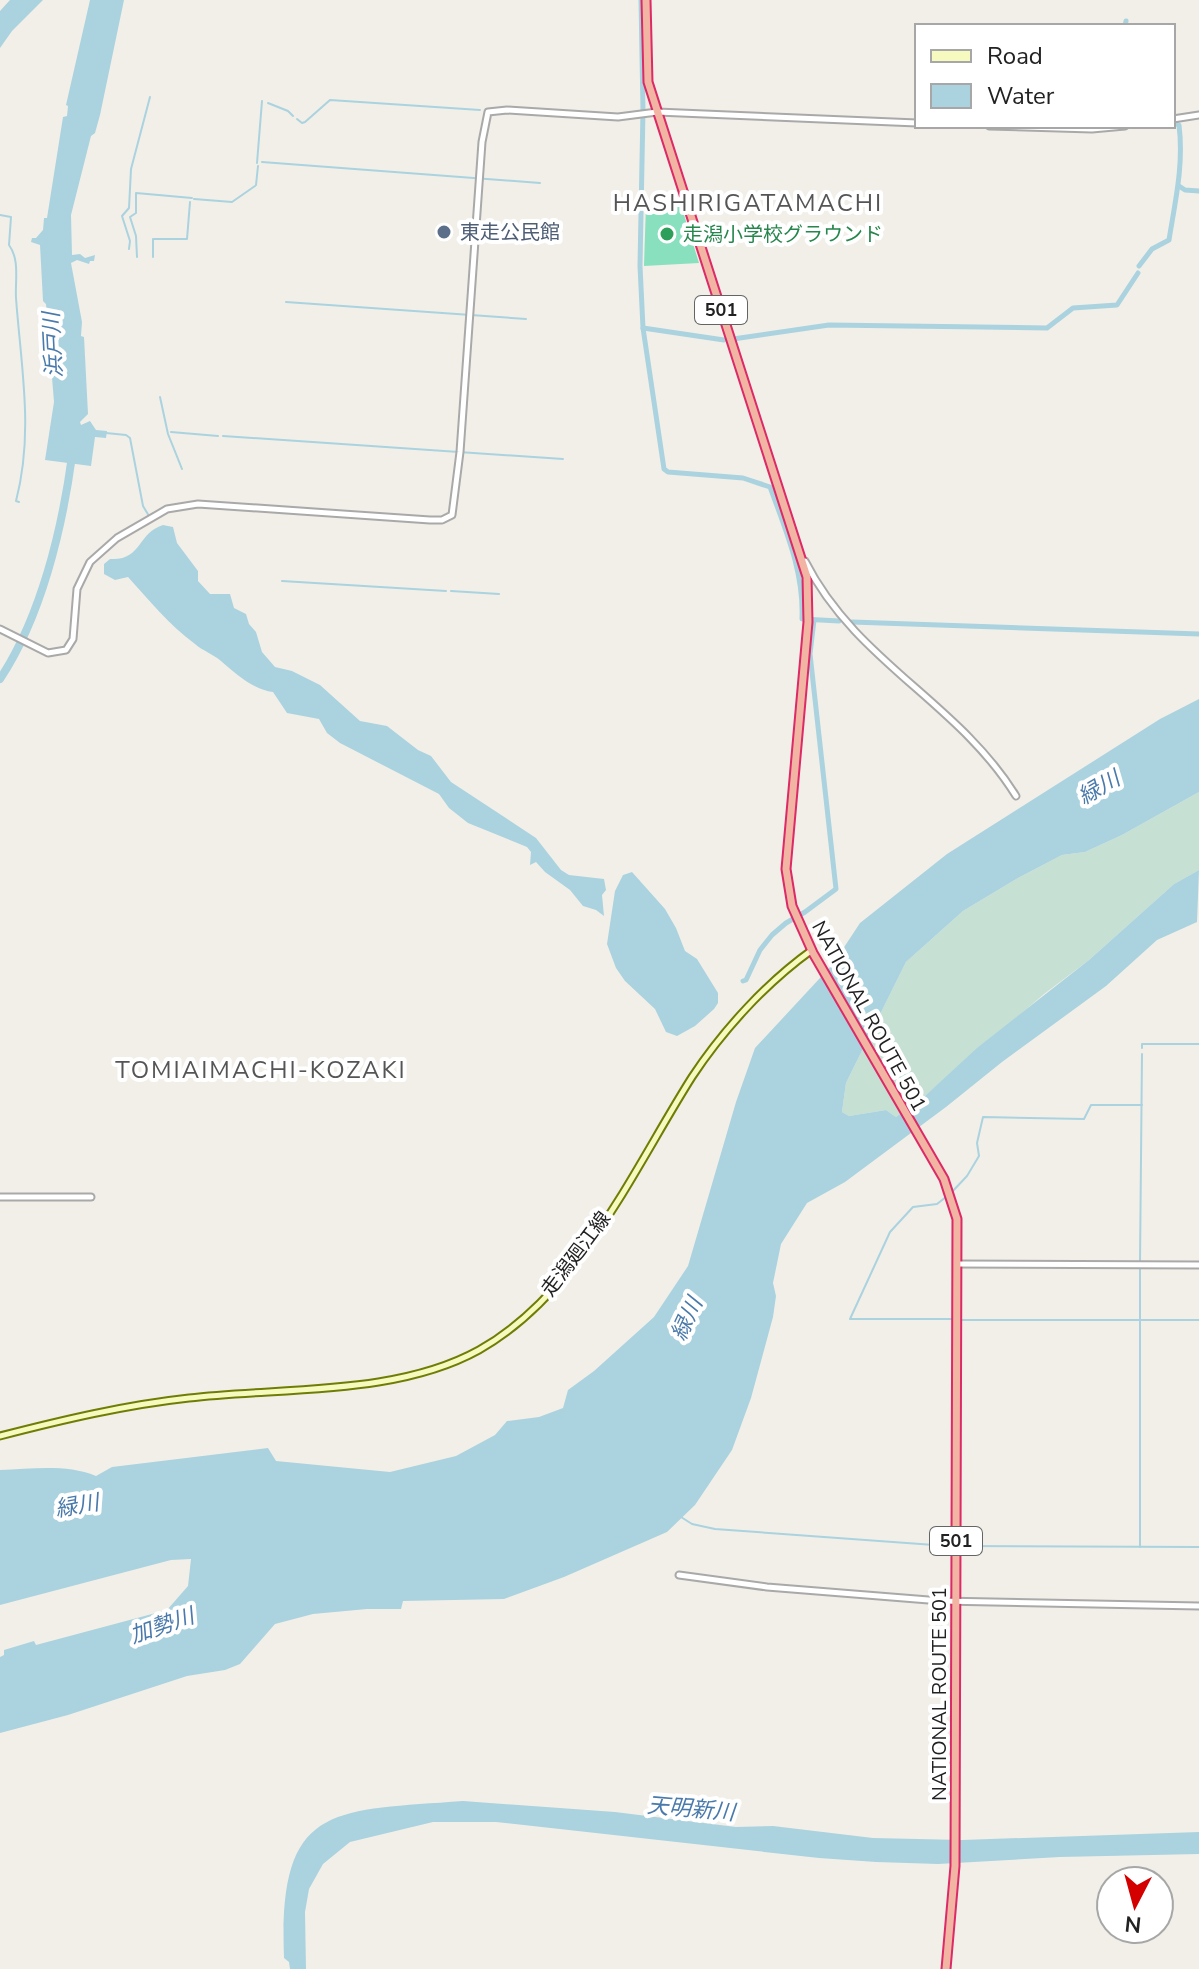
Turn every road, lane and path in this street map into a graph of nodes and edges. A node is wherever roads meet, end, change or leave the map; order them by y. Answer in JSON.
{"nodes":[{"id":1,"x":646,"y":0,"type":"edge"},
{"id":2,"x":657,"y":112,"type":"junction"},
{"id":3,"x":1199,"y":115,"type":"edge"},
{"id":4,"x":1175,"y":119,"type":"edge"},
{"id":5,"x":915,"y":123,"type":"edge"},
{"id":6,"x":1058,"y":128,"type":"edge"},
{"id":7,"x":1103,"y":128,"type":"edge"},
{"id":8,"x":799,"y":550,"type":"junction"},
{"id":9,"x":0,"y":629,"type":"edge"},
{"id":10,"x":1016,"y":796,"type":"dead end"},
{"id":11,"x":812,"y":952,"type":"junction"},
{"id":12,"x":0,"y":1197,"type":"edge"},
{"id":13,"x":91,"y":1197,"type":"dead end"},
{"id":14,"x":957,"y":1264,"type":"junction"},
{"id":15,"x":1199,"y":1265,"type":"edge"},
{"id":16,"x":0,"y":1436,"type":"edge"},
{"id":17,"x":679,"y":1575,"type":"dead end"},
{"id":18,"x":956,"y":1602,"type":"junction"},
{"id":19,"x":1199,"y":1606,"type":"edge"},
{"id":20,"x":946,"y":1969,"type":"edge"}],
"edges":[{"from":1,"to":2,"type":"highway","name":"NATIONAL ROUTE 501","number":"501"},
{"from":2,"to":5,"type":"street"},
{"from":2,"to":8,"type":"highway","name":"NATIONAL ROUTE 501","number":"501"},
{"from":2,"to":9,"type":"street"},
{"from":3,"to":4,"type":"street"},
{"from":6,"to":7,"type":"street"},
{"from":8,"to":10,"type":"street"},
{"from":8,"to":11,"type":"highway","name":"NATIONAL ROUTE 501","number":"501"},
{"from":11,"to":14,"type":"highway","name":"NATIONAL ROUTE 501","number":"501"},
{"from":11,"to":16,"type":"main road","name":"走潟廻江線"},
{"from":12,"to":13,"type":"street"},
{"from":14,"to":15,"type":"street"},
{"from":14,"to":18,"type":"highway","name":"NATIONAL ROUTE 501","number":"501"},
{"from":17,"to":18,"type":"street"},
{"from":18,"to":19,"type":"street"},
{"from":18,"to":20,"type":"highway","name":"NATIONAL ROUTE 501","number":"501"}]}
